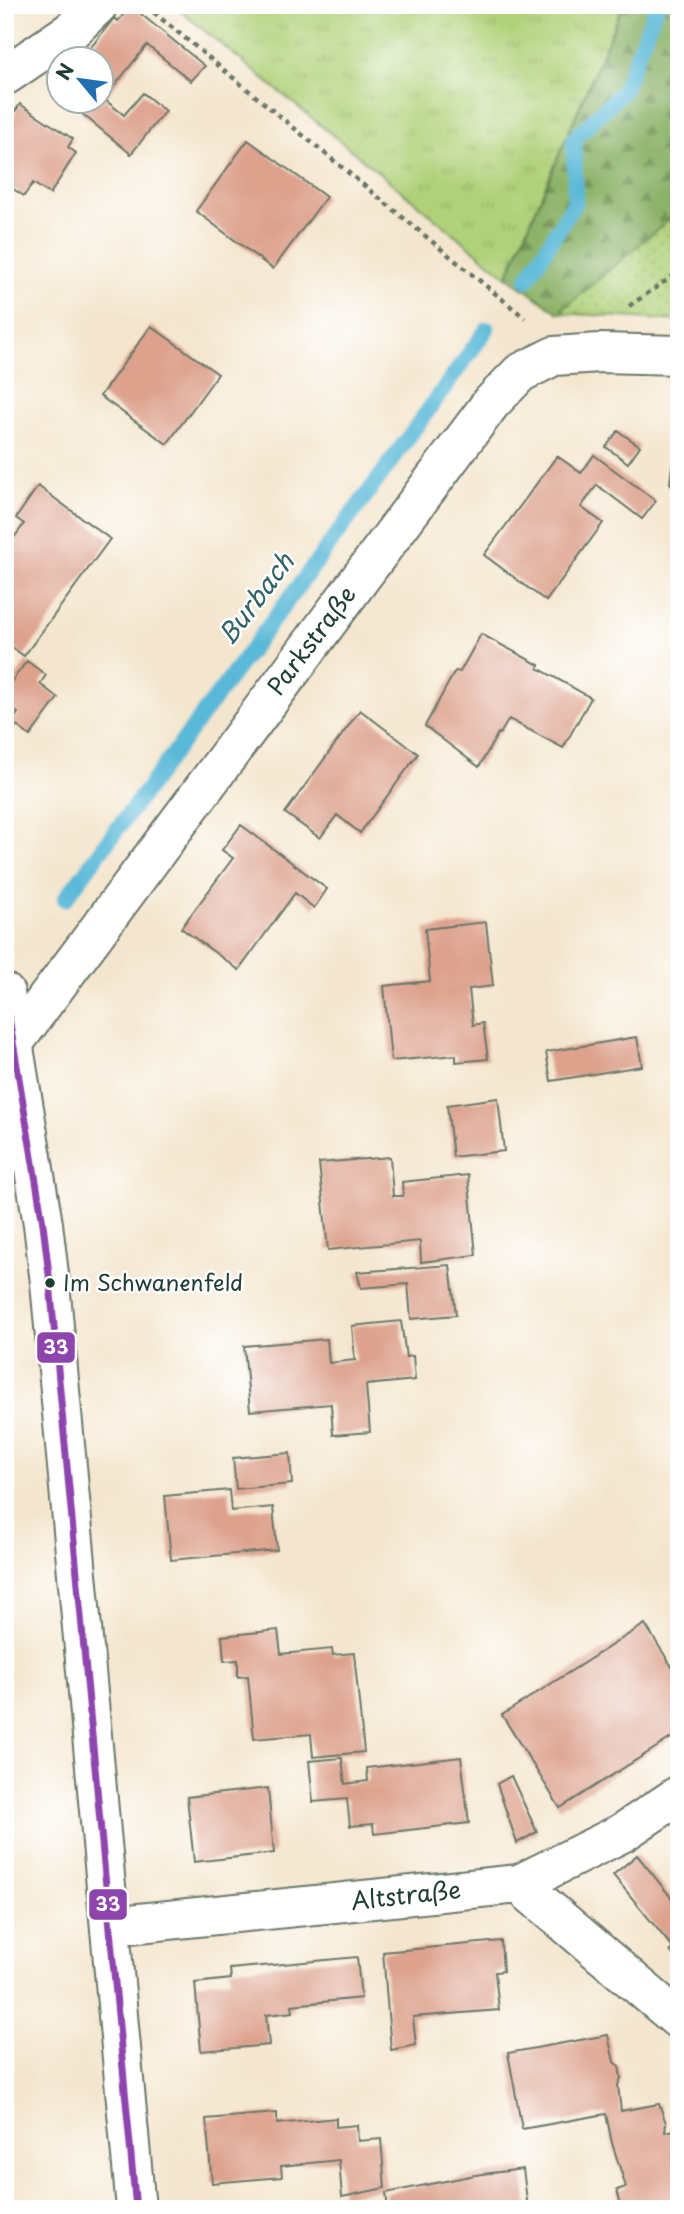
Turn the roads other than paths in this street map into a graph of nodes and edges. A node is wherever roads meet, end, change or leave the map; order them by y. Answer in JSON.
{"nodes":[{"id":1,"x":98,"y":5,"type":"edge"},
{"id":2,"x":6,"y":75,"type":"edge"},
{"id":3,"x":5,"y":88,"type":"edge"},
{"id":4,"x":679,"y":355,"type":"edge"},
{"id":5,"x":5,"y":993,"type":"edge"},
{"id":6,"x":9,"y":1045,"type":"edge"},
{"id":7,"x":679,"y":1795,"type":"edge"},
{"id":8,"x":519,"y":1884,"type":"junction"},
{"id":9,"x":110,"y":1926,"type":"junction"},
{"id":10,"x":679,"y":2020,"type":"edge"},
{"id":11,"x":136,"y":2209,"type":"edge"}],
"edges":[{"from":1,"to":2,"type":"street"},
{"from":2,"to":3,"type":"street"},
{"from":4,"to":6,"type":"street","name":"Parkstraße"},
{"from":5,"to":6,"type":"street"},
{"from":6,"to":9,"type":"street"},
{"from":7,"to":8,"type":"street","name":"Altstraße"},
{"from":8,"to":9,"type":"street","name":"Altstraße"},
{"from":8,"to":10,"type":"street"},
{"from":9,"to":11,"type":"street"}]}
